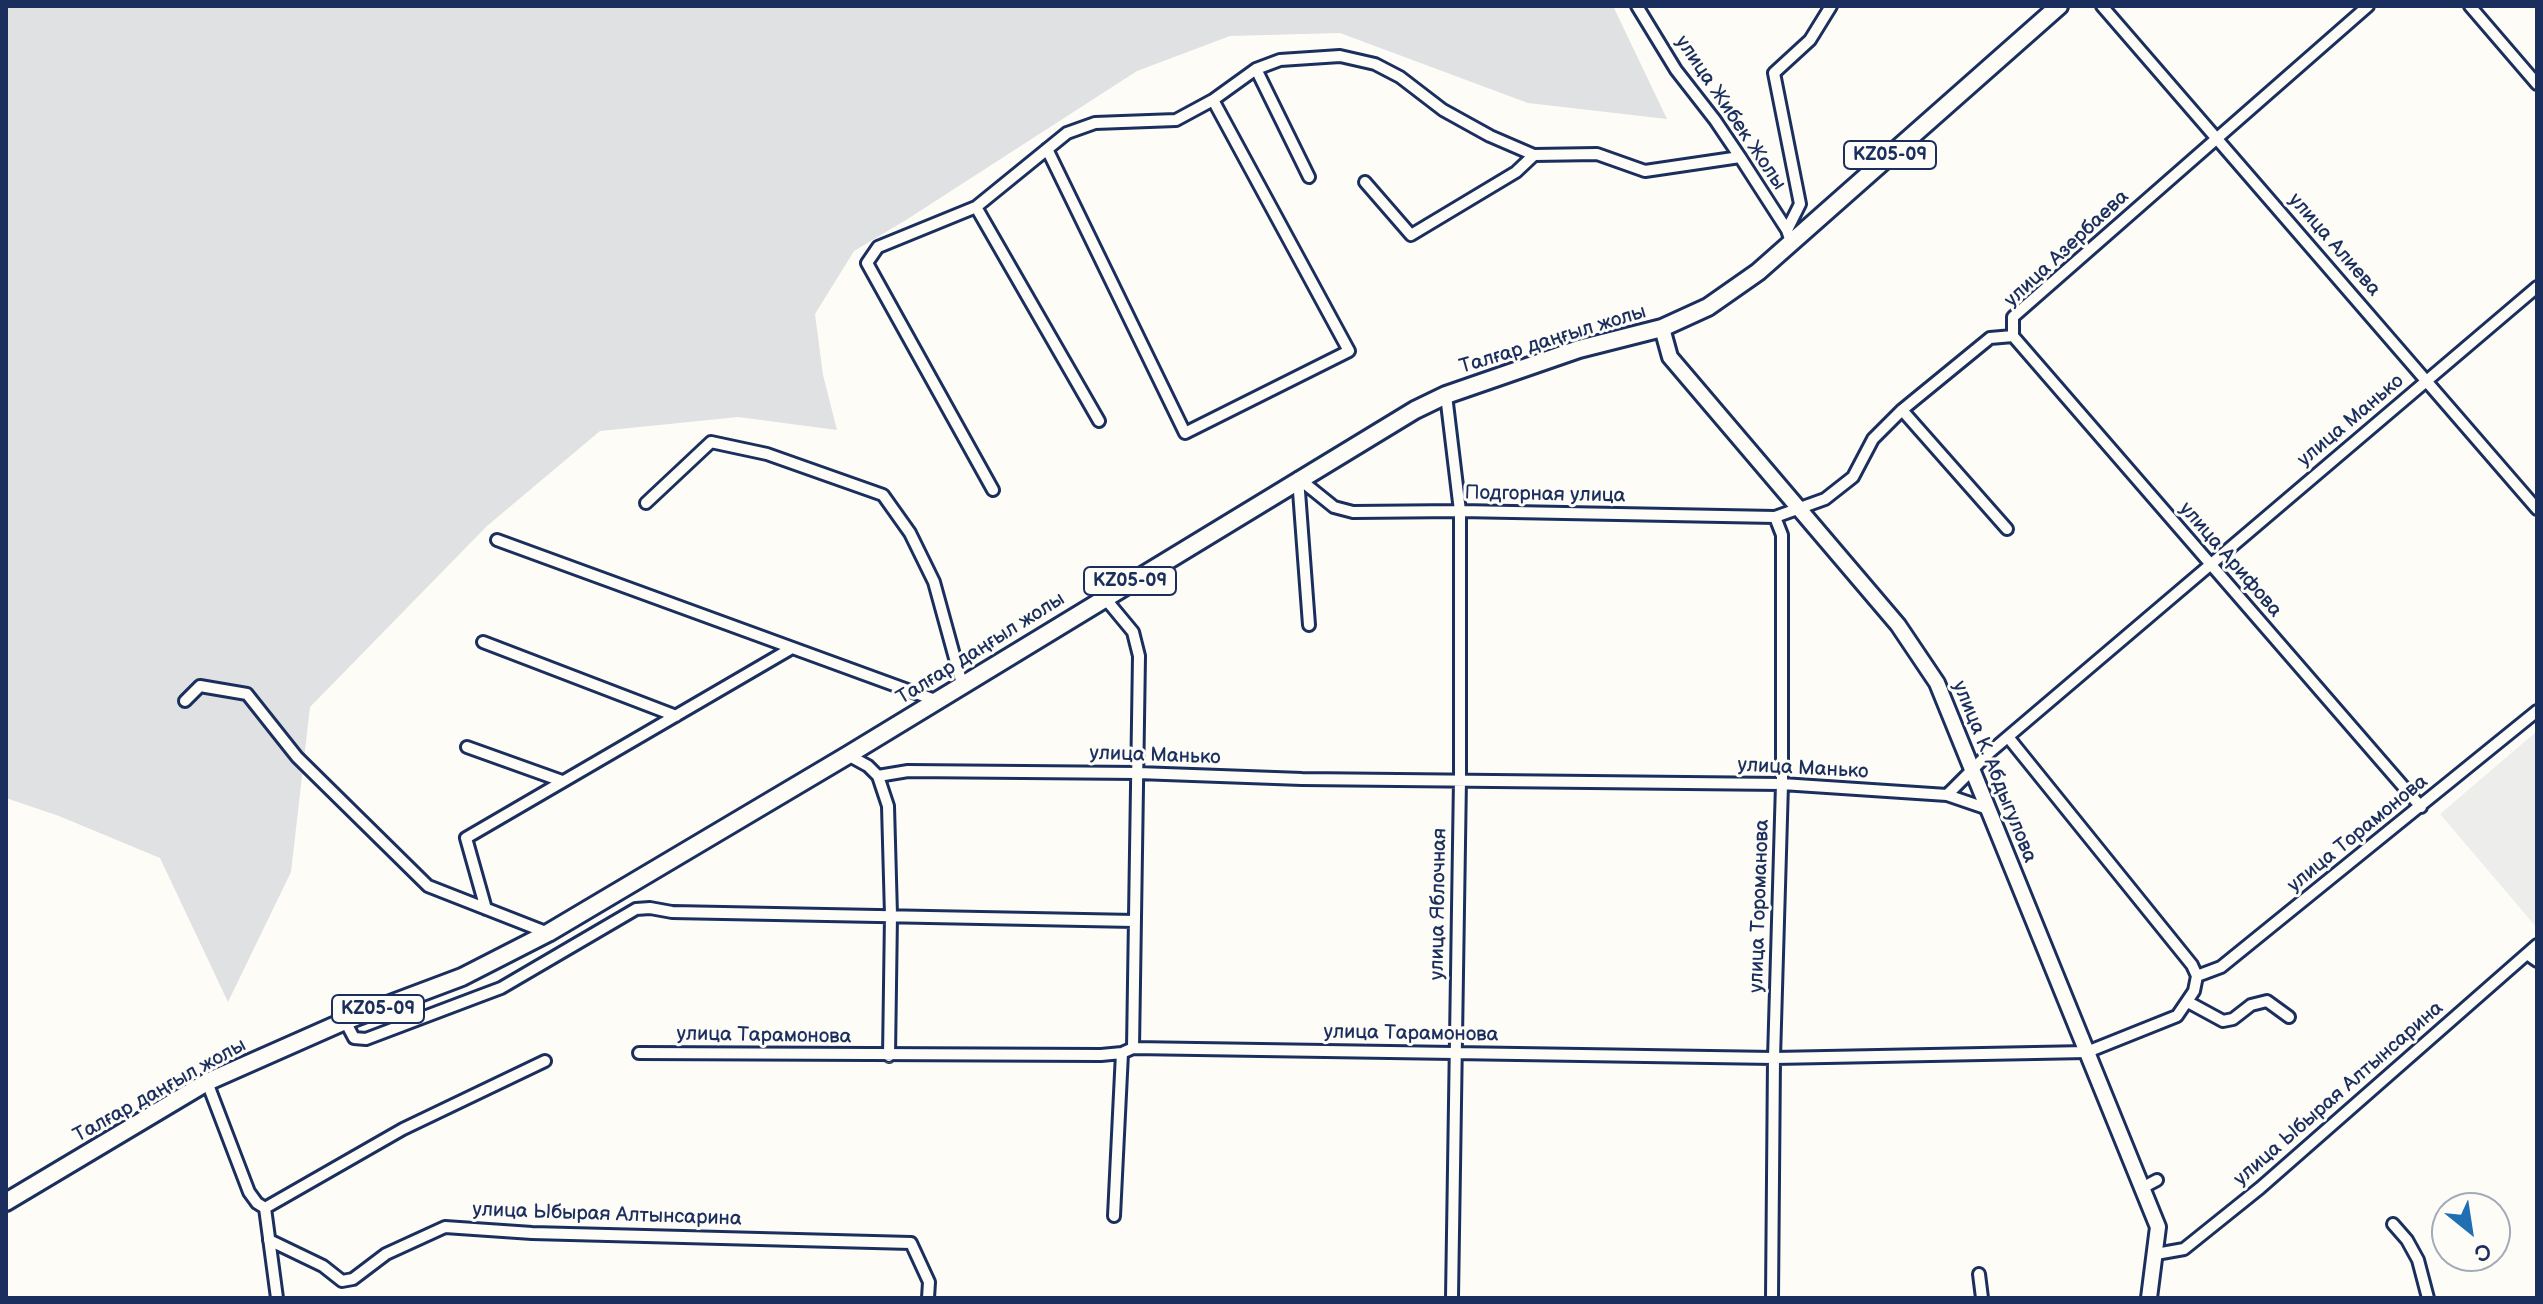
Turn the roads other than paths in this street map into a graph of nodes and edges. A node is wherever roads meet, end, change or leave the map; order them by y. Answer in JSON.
{"nodes":[{"id":1,"x":1637,"y":6,"type":"edge"},
{"id":2,"x":1831,"y":6,"type":"edge"},
{"id":3,"x":2059,"y":6,"type":"edge"},
{"id":4,"x":2102,"y":6,"type":"edge"},
{"id":5,"x":2368,"y":6,"type":"edge"},
{"id":6,"x":2470,"y":6,"type":"edge"},
{"id":7,"x":1256,"y":69,"type":"junction"},
{"id":8,"x":2537,"y":84,"type":"edge"},
{"id":9,"x":1213,"y":100,"type":"junction"},
{"id":10,"x":2218,"y":137,"type":"junction"},
{"id":11,"x":1047,"y":149,"type":"junction"},
{"id":12,"x":1534,"y":155,"type":"junction"},
{"id":13,"x":1740,"y":157,"type":"junction"},
{"id":14,"x":1309,"y":177,"type":"dead end"},
{"id":15,"x":1365,"y":182,"type":"dead end"},
{"id":16,"x":976,"y":207,"type":"junction"},
{"id":17,"x":1789,"y":236,"type":"junction"},
{"id":18,"x":2537,"y":287,"type":"edge"},
{"id":19,"x":1662,"y":328,"type":"junction"},
{"id":20,"x":2013,"y":336,"type":"junction"},
{"id":21,"x":2428,"y":381,"type":"junction"},
{"id":22,"x":1446,"y":395,"type":"junction"},
{"id":23,"x":1902,"y":410,"type":"junction"},
{"id":24,"x":1099,"y":421,"type":"dead end"},
{"id":25,"x":1298,"y":478,"type":"junction"},
{"id":26,"x":993,"y":490,"type":"dead end"},
{"id":27,"x":646,"y":503,"type":"dead end"},
{"id":28,"x":2537,"y":509,"type":"edge"},
{"id":29,"x":1800,"y":510,"type":"junction"},
{"id":30,"x":1460,"y":511,"type":"junction"},
{"id":31,"x":1775,"y":517,"type":"junction"},
{"id":32,"x":2007,"y":529,"type":"dead end"},
{"id":33,"x":497,"y":540,"type":"dead end"},
{"id":34,"x":2210,"y":563,"type":"junction"},
{"id":35,"x":1104,"y":597,"type":"junction"},
{"id":36,"x":1309,"y":625,"type":"dead end"},
{"id":37,"x":483,"y":642,"type":"dead end"},
{"id":38,"x":792,"y":648,"type":"junction"},
{"id":39,"x":962,"y":684,"type":"junction"},
{"id":40,"x":935,"y":700,"type":"junction"},
{"id":41,"x":185,"y":701,"type":"dead end"},
{"id":42,"x":2537,"y":711,"type":"edge"},
{"id":43,"x":676,"y":716,"type":"junction"},
{"id":44,"x":2008,"y":737,"type":"junction"},
{"id":45,"x":467,"y":747,"type":"dead end"},
{"id":46,"x":848,"y":755,"type":"junction"},
{"id":47,"x":1972,"y":770,"type":"junction"},
{"id":48,"x":1138,"y":773,"type":"junction"},
{"id":49,"x":878,"y":776,"type":"junction"},
{"id":50,"x":1460,"y":779,"type":"junction"},
{"id":51,"x":562,"y":781,"type":"junction"},
{"id":52,"x":1782,"y":784,"type":"junction"},
{"id":53,"x":1947,"y":795,"type":"junction"},
{"id":54,"x":2421,"y":807,"type":"junction"},
{"id":55,"x":1988,"y":809,"type":"junction"},
{"id":56,"x":486,"y":909,"type":"junction"},
{"id":57,"x":891,"y":915,"type":"junction"},
{"id":58,"x":1135,"y":921,"type":"junction"},
{"id":59,"x":548,"y":933,"type":"junction"},
{"id":60,"x":2537,"y":945,"type":"edge"},
{"id":61,"x":2527,"y":954,"type":"junction"},
{"id":62,"x":2537,"y":961,"type":"edge"},
{"id":63,"x":2197,"y":976,"type":"junction"},
{"id":64,"x":2188,"y":1002,"type":"junction"},
{"id":65,"x":2289,"y":1017,"type":"dead end"},
{"id":66,"x":345,"y":1021,"type":"junction"},
{"id":67,"x":1133,"y":1048,"type":"junction"},
{"id":68,"x":1455,"y":1052,"type":"junction"},
{"id":69,"x":2087,"y":1052,"type":"junction"},
{"id":70,"x":639,"y":1053,"type":"dead end"},
{"id":71,"x":1122,"y":1053,"type":"junction"},
{"id":72,"x":889,"y":1056,"type":"junction"},
{"id":73,"x":1774,"y":1058,"type":"junction"},
{"id":74,"x":545,"y":1061,"type":"dead end"},
{"id":75,"x":207,"y":1082,"type":"junction"},
{"id":76,"x":2157,"y":1180,"type":"dead end"},
{"id":77,"x":2142,"y":1188,"type":"junction"},
{"id":78,"x":6,"y":1202,"type":"edge"},
{"id":79,"x":265,"y":1208,"type":"junction"},
{"id":80,"x":1114,"y":1216,"type":"dead end"},
{"id":81,"x":2393,"y":1224,"type":"dead end"},
{"id":82,"x":269,"y":1240,"type":"junction"},
{"id":83,"x":2156,"y":1254,"type":"junction"},
{"id":84,"x":1979,"y":1274,"type":"dead end"},
{"id":85,"x":277,"y":1298,"type":"edge"},
{"id":86,"x":928,"y":1298,"type":"edge"},
{"id":87,"x":1452,"y":1298,"type":"edge"},
{"id":88,"x":1772,"y":1298,"type":"edge"},
{"id":89,"x":1982,"y":1298,"type":"edge"},
{"id":90,"x":2149,"y":1298,"type":"edge"},
{"id":91,"x":2428,"y":1298,"type":"edge"}],
"edges":[{"from":1,"to":13,"type":"street","name":"улица Жибек Жолы"},
{"from":2,"to":17,"type":"street"},
{"from":3,"to":17,"type":"main road","name":"Талғар даңғыл жолы","number":"KZ05-09"},
{"from":4,"to":10,"type":"street","name":"улица Алиева"},
{"from":5,"to":10,"type":"street","name":"улица Азербаева"},
{"from":6,"to":8,"type":"street"},
{"from":7,"to":9,"type":"street"},
{"from":7,"to":12,"type":"street"},
{"from":7,"to":14,"type":"street"},
{"from":9,"to":11,"type":"street"},
{"from":9,"to":11,"type":"street"},
{"from":10,"to":20,"type":"street","name":"улица Азербаева"},
{"from":10,"to":21,"type":"street","name":"улица Алиева"},
{"from":11,"to":16,"type":"street"},
{"from":12,"to":13,"type":"street"},
{"from":12,"to":15,"type":"street"},
{"from":13,"to":17,"type":"street","name":"улица Жибек Жолы"},
{"from":16,"to":24,"type":"street"},
{"from":16,"to":26,"type":"street"},
{"from":17,"to":19,"type":"main road","name":"Талғар даңғыл жолы","number":"KZ05-09"},
{"from":18,"to":21,"type":"street","name":"улица Манько"},
{"from":19,"to":22,"type":"main road","name":"Талғар даңғыл жолы","number":"KZ05-09"},
{"from":19,"to":29,"type":"street","name":"улица К. Абдыгулова"},
{"from":20,"to":23,"type":"street","name":"улица Азербаева"},
{"from":20,"to":34,"type":"street","name":"улица Арифова"},
{"from":21,"to":28,"type":"street","name":"улица Алиева"},
{"from":21,"to":34,"type":"street","name":"улица Манько"},
{"from":22,"to":25,"type":"main road","name":"Талғар даңғыл жолы","number":"KZ05-09"},
{"from":22,"to":30,"type":"street","name":"улица Яблочная"},
{"from":23,"to":29,"type":"street","name":"улица Азербаева"},
{"from":23,"to":32,"type":"street"},
{"from":25,"to":30,"type":"street","name":"Подгорная улица"},
{"from":25,"to":35,"type":"main road","name":"Талғар даңғыл жолы","number":"KZ05-09"},
{"from":25,"to":36,"type":"street"},
{"from":27,"to":39,"type":"street"},
{"from":29,"to":31,"type":"street","name":"Подгорная улица"},
{"from":29,"to":47,"type":"street","name":"улица К. Абдыгулова"},
{"from":30,"to":31,"type":"street","name":"Подгорная улица"},
{"from":30,"to":50,"type":"street","name":"улица Яблочная"},
{"from":31,"to":52,"type":"street","name":"улица Тороманова"},
{"from":33,"to":38,"type":"street"},
{"from":34,"to":44,"type":"street","name":"улица Манько"},
{"from":34,"to":54,"type":"street","name":"улица Арифова"},
{"from":35,"to":39,"type":"main road","name":"Талғар даңғыл жолы","number":"KZ05-09"},
{"from":35,"to":48,"type":"street"},
{"from":37,"to":43,"type":"street"},
{"from":38,"to":40,"type":"street"},
{"from":38,"to":43,"type":"street"},
{"from":39,"to":40,"type":"main road","name":"Талғар даңғыл жолы","number":"KZ05-09"},
{"from":40,"to":46,"type":"main road","name":"Талғар даңғыл жолы","number":"KZ05-09"},
{"from":41,"to":56,"type":"street"},
{"from":42,"to":54,"type":"street","name":"улица Торамонова"},
{"from":43,"to":51,"type":"street"},
{"from":44,"to":47,"type":"street","name":"улица Манько"},
{"from":44,"to":63,"type":"street"},
{"from":45,"to":51,"type":"street"},
{"from":46,"to":49,"type":"street"},
{"from":46,"to":59,"type":"main road","name":"Талғар даңғыл жолы","number":"KZ05-09"},
{"from":47,"to":53,"type":"street","name":"улица Манько"},
{"from":47,"to":55,"type":"street","name":"улица К. Абдыгулова"},
{"from":48,"to":49,"type":"street","name":"улица Манько"},
{"from":48,"to":50,"type":"street","name":"улица Манько"},
{"from":48,"to":58,"type":"street"},
{"from":49,"to":57,"type":"street"},
{"from":50,"to":52,"type":"street","name":"улица Манько"},
{"from":50,"to":68,"type":"street","name":"улица Яблочная"},
{"from":51,"to":56,"type":"street"},
{"from":52,"to":53,"type":"street","name":"улица Манько"},
{"from":52,"to":73,"type":"street","name":"улица Тороманова"},
{"from":53,"to":55,"type":"street"},
{"from":54,"to":63,"type":"street","name":"улица Торамонова"},
{"from":55,"to":69,"type":"street","name":"улица К. Абдыгулова"},
{"from":56,"to":59,"type":"street"},
{"from":57,"to":58,"type":"street"},
{"from":57,"to":66,"type":"street"},
{"from":57,"to":72,"type":"street"},
{"from":58,"to":67,"type":"street"},
{"from":59,"to":66,"type":"main road","name":"Талғар даңғыл жолы","number":"KZ05-09"},
{"from":60,"to":61,"type":"street","name":"улица Ыбырая Алтынсарина"},
{"from":61,"to":62,"type":"street"},
{"from":61,"to":83,"type":"street","name":"улица Ыбырая Алтынсарина"},
{"from":63,"to":64,"type":"street"},
{"from":64,"to":65,"type":"street"},
{"from":64,"to":69,"type":"street","name":"улица Тарамонова"},
{"from":66,"to":75,"type":"main road","name":"Талғар даңғыл жолы","number":"KZ05-09"},
{"from":67,"to":68,"type":"street","name":"улица Тарамонова"},
{"from":67,"to":71,"type":"street","name":"улица Тарамонова"},
{"from":68,"to":73,"type":"street","name":"улица Тарамонова"},
{"from":68,"to":87,"type":"street","name":"улица Яблочная"},
{"from":69,"to":73,"type":"street","name":"улица Тарамонова"},
{"from":69,"to":77,"type":"street","name":"улица К. Абдыгулова"},
{"from":70,"to":72,"type":"street","name":"улица Тарамонова"},
{"from":71,"to":72,"type":"street","name":"улица Тарамонова"},
{"from":71,"to":80,"type":"street"},
{"from":73,"to":88,"type":"street","name":"улица Тороманова"},
{"from":74,"to":79,"type":"street"},
{"from":75,"to":78,"type":"main road","name":"Талғар даңғыл жолы","number":"KZ05-09"},
{"from":75,"to":79,"type":"street"},
{"from":76,"to":77,"type":"street"},
{"from":77,"to":83,"type":"street","name":"улица К. Абдыгулова"},
{"from":79,"to":82,"type":"street"},
{"from":81,"to":91,"type":"street"},
{"from":82,"to":85,"type":"street"},
{"from":82,"to":86,"type":"street","name":"улица Ыбырая Алтынсарина"},
{"from":83,"to":90,"type":"street","name":"улица К. Абдыгулова"},
{"from":84,"to":89,"type":"street"}]}
